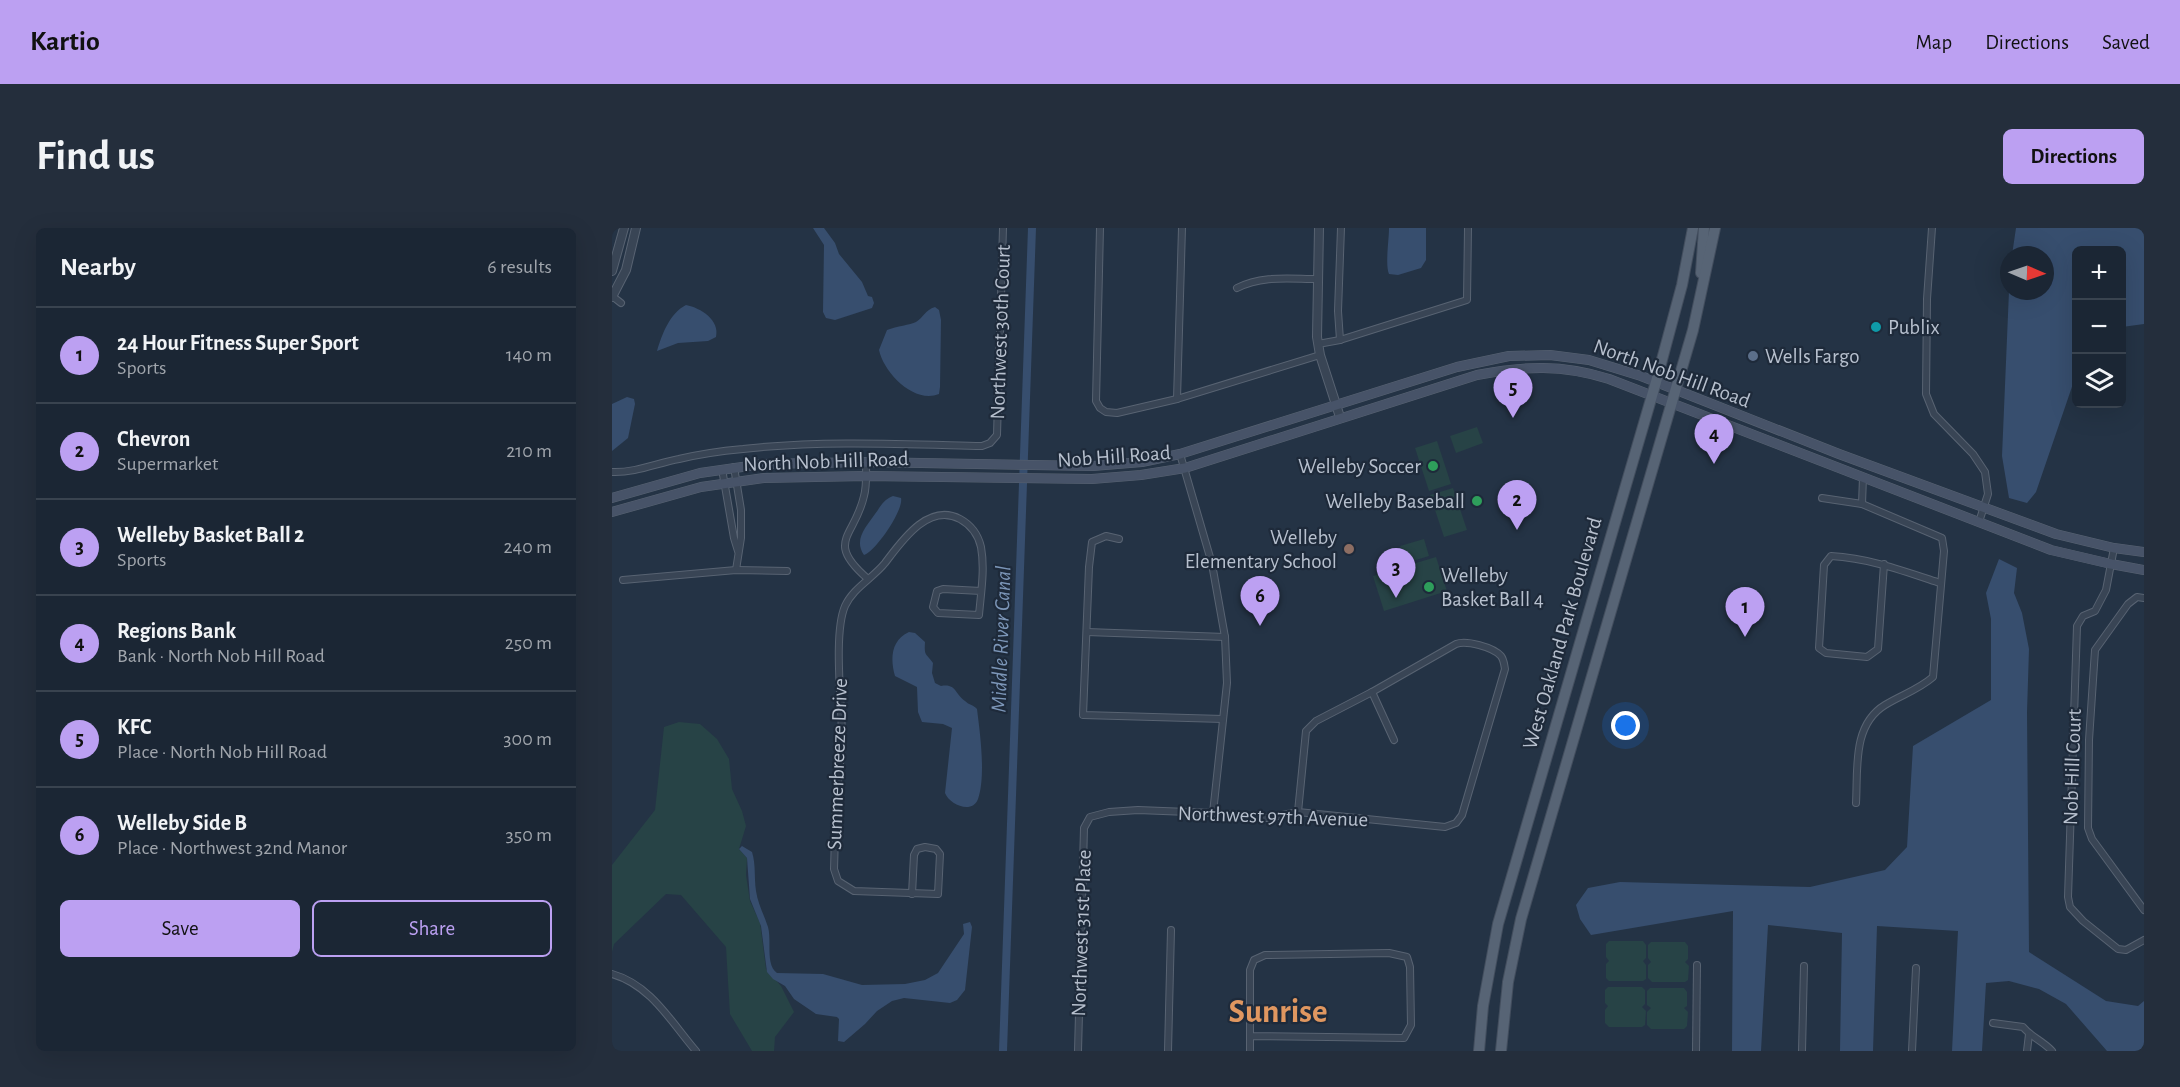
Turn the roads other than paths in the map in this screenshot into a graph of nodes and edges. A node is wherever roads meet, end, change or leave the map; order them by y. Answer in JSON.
{"nodes":[{"id":1,"x":624,"y":228,"type":"edge"},
{"id":2,"x":636,"y":228,"type":"edge"},
{"id":3,"x":1004,"y":228,"type":"edge"},
{"id":4,"x":1100,"y":228,"type":"edge"},
{"id":5,"x":1182,"y":228,"type":"edge"},
{"id":6,"x":1319,"y":228,"type":"edge"},
{"id":7,"x":1341,"y":228,"type":"edge"},
{"id":8,"x":1468,"y":228,"type":"edge"},
{"id":9,"x":1694,"y":228,"type":"edge"},
{"id":10,"x":1704,"y":228,"type":"edge"},
{"id":11,"x":1715,"y":228,"type":"edge"},
{"id":12,"x":1932,"y":228,"type":"edge"},
{"id":13,"x":612,"y":271,"type":"edge"},
{"id":14,"x":1317,"y":279,"type":"junction"},
{"id":15,"x":1704,"y":282,"type":"junction"},
{"id":16,"x":1237,"y":288,"type":"dead end"},
{"id":17,"x":612,"y":296,"type":"edge"},
{"id":18,"x":621,"y":303,"type":"dead end"},
{"id":19,"x":1340,"y":340,"type":"junction"},
{"id":20,"x":1318,"y":344,"type":"junction"},
{"id":21,"x":1320,"y":355,"type":"junction"},
{"id":22,"x":1656,"y":382,"type":"junction"},
{"id":23,"x":1675,"y":391,"type":"junction"},
{"id":24,"x":1652,"y":396,"type":"junction"},
{"id":25,"x":1177,"y":399,"type":"junction"},
{"id":26,"x":1672,"y":403,"type":"junction"},
{"id":27,"x":1336,"y":405,"type":"junction"},
{"id":28,"x":1340,"y":417,"type":"junction"},
{"id":29,"x":1180,"y":454,"type":"junction"},
{"id":30,"x":866,"y":462,"type":"junction"},
{"id":31,"x":1044,"y":466,"type":"joint"},
{"id":32,"x":734,"y":468,"type":"junction"},
{"id":33,"x":1185,"y":468,"type":"junction"},
{"id":34,"x":722,"y":469,"type":"junction"},
{"id":35,"x":612,"y":472,"type":"edge"},
{"id":36,"x":866,"y":476,"type":"junction"},
{"id":37,"x":1863,"y":477,"type":"junction"},
{"id":38,"x":1045,"y":478,"type":"joint"},
{"id":39,"x":736,"y":482,"type":"junction"},
{"id":40,"x":724,"y":483,"type":"junction"},
{"id":41,"x":612,"y":498,"type":"edge"},
{"id":42,"x":1822,"y":498,"type":"dead end"},
{"id":43,"x":1862,"y":504,"type":"junction"},
{"id":44,"x":1984,"y":506,"type":"junction"},
{"id":45,"x":612,"y":512,"type":"edge"},
{"id":46,"x":1978,"y":522,"type":"junction"},
{"id":47,"x":1119,"y":539,"type":"dead end"},
{"id":48,"x":2114,"y":548,"type":"junction"},
{"id":49,"x":738,"y":552,"type":"junction"},
{"id":50,"x":2144,"y":552,"type":"edge"},
{"id":51,"x":1884,"y":564,"type":"junction"},
{"id":52,"x":2111,"y":564,"type":"junction"},
{"id":53,"x":736,"y":570,"type":"junction"},
{"id":54,"x":2144,"y":570,"type":"edge"},
{"id":55,"x":788,"y":571,"type":"dead end"},
{"id":56,"x":868,"y":579,"type":"junction"},
{"id":57,"x":623,"y":580,"type":"dead end"},
{"id":58,"x":1940,"y":583,"type":"junction"},
{"id":59,"x":981,"y":591,"type":"junction"},
{"id":60,"x":2144,"y":598,"type":"edge"},
{"id":61,"x":1087,"y":632,"type":"junction"},
{"id":62,"x":1225,"y":637,"type":"junction"},
{"id":63,"x":1372,"y":692,"type":"junction"},
{"id":64,"x":1223,"y":719,"type":"junction"},
{"id":65,"x":1394,"y":740,"type":"dead end"},
{"id":66,"x":1856,"y":803,"type":"dead end"},
{"id":67,"x":1298,"y":812,"type":"junction"},
{"id":68,"x":1213,"y":813,"type":"junction"},
{"id":69,"x":1090,"y":817,"type":"joint"},
{"id":70,"x":912,"y":894,"type":"junction"},
{"id":71,"x":2144,"y":910,"type":"edge"},
{"id":72,"x":1171,"y":930,"type":"dead end"},
{"id":73,"x":2144,"y":940,"type":"edge"},
{"id":74,"x":1697,"y":965,"type":"dead end"},
{"id":75,"x":1804,"y":966,"type":"dead end"},
{"id":76,"x":1916,"y":969,"type":"dead end"},
{"id":77,"x":612,"y":974,"type":"edge"},
{"id":78,"x":1993,"y":1023,"type":"dead end"},
{"id":79,"x":2029,"y":1034,"type":"junction"},
{"id":80,"x":1251,"y":1036,"type":"junction"},
{"id":81,"x":696,"y":1051,"type":"edge"},
{"id":82,"x":1078,"y":1051,"type":"edge"},
{"id":83,"x":1168,"y":1051,"type":"edge"},
{"id":84,"x":1250,"y":1051,"type":"edge"},
{"id":85,"x":1479,"y":1051,"type":"edge"},
{"id":86,"x":1501,"y":1051,"type":"edge"},
{"id":87,"x":1696,"y":1051,"type":"edge"},
{"id":88,"x":1802,"y":1051,"type":"edge"},
{"id":89,"x":1912,"y":1051,"type":"edge"},
{"id":90,"x":2027,"y":1051,"type":"edge"},
{"id":91,"x":2052,"y":1051,"type":"edge"}],
"edges":[{"from":1,"to":13,"type":"street"},
{"from":2,"to":17,"type":"street"},
{"from":3,"to":35,"type":"street","name":"Northwest 30th Court"},
{"from":4,"to":25,"type":"street"},
{"from":5,"to":25,"type":"street"},
{"from":6,"to":14,"type":"street"},
{"from":7,"to":19,"type":"street"},
{"from":8,"to":19,"type":"street"},
{"from":9,"to":22,"type":"main road","name":"West Oakland Park Boulevard"},
{"from":10,"to":15,"type":"main road"},
{"from":11,"to":15,"type":"main road","name":"West Oakland Park Boulevard"},
{"from":12,"to":44,"type":"street"},
{"from":14,"to":16,"type":"street"},
{"from":14,"to":20,"type":"street"},
{"from":15,"to":23,"type":"main road","name":"West Oakland Park Boulevard"},
{"from":17,"to":18,"type":"street"},
{"from":19,"to":20,"type":"street"},
{"from":20,"to":21,"type":"street"},
{"from":21,"to":25,"type":"street"},
{"from":21,"to":27,"type":"street"},
{"from":22,"to":23,"type":"main road","name":"North Nob Hill Road"},
{"from":22,"to":24,"type":"main road","name":"West Oakland Park Boulevard"},
{"from":22,"to":27,"type":"main road","name":"North Nob Hill Road"},
{"from":23,"to":26,"type":"main road","name":"West Oakland Park Boulevard"},
{"from":23,"to":44,"type":"main road","name":"North Nob Hill Road"},
{"from":24,"to":26,"type":"main road","name":"North Nob Hill Road"},
{"from":24,"to":28,"type":"main road","name":"North Nob Hill Road"},
{"from":24,"to":85,"type":"main road","name":"West Oakland Park Boulevard"},
{"from":26,"to":37,"type":"main road","name":"North Nob Hill Road"},
{"from":26,"to":86,"type":"main road","name":"West Oakland Park Boulevard"},
{"from":27,"to":28,"type":"street"},
{"from":27,"to":29,"type":"main road","name":"North Nob Hill Road"},
{"from":28,"to":33,"type":"main road","name":"North Nob Hill Road"},
{"from":29,"to":31,"type":"main road","name":"Nob Hill Road"},
{"from":29,"to":33,"type":"street"},
{"from":30,"to":31,"type":"main road","name":"North Nob Hill Road"},
{"from":30,"to":32,"type":"main road","name":"North Nob Hill Road"},
{"from":30,"to":36,"type":"street"},
{"from":32,"to":34,"type":"main road","name":"North Nob Hill Road"},
{"from":32,"to":39,"type":"street"},
{"from":33,"to":38,"type":"main road","name":"Nob Hill Road"},
{"from":33,"to":62,"type":"street"},
{"from":34,"to":40,"type":"street"},
{"from":34,"to":41,"type":"main road","name":"North Nob Hill Road"},
{"from":36,"to":38,"type":"main road","name":"North Nob Hill Road"},
{"from":36,"to":39,"type":"main road","name":"North Nob Hill Road"},
{"from":36,"to":56,"type":"street"},
{"from":37,"to":43,"type":"street"},
{"from":37,"to":46,"type":"main road","name":"North Nob Hill Road"},
{"from":39,"to":40,"type":"main road","name":"North Nob Hill Road"},
{"from":39,"to":49,"type":"street"},
{"from":40,"to":45,"type":"main road","name":"North Nob Hill Road"},
{"from":40,"to":49,"type":"street"},
{"from":42,"to":43,"type":"street"},
{"from":43,"to":58,"type":"street"},
{"from":44,"to":46,"type":"street"},
{"from":44,"to":48,"type":"main road","name":"North Nob Hill Road"},
{"from":46,"to":52,"type":"main road","name":"North Nob Hill Road"},
{"from":47,"to":61,"type":"street"},
{"from":48,"to":50,"type":"main road","name":"North Nob Hill Road"},
{"from":48,"to":52,"type":"street","name":"Nob Hill Court"},
{"from":49,"to":53,"type":"street"},
{"from":51,"to":51,"type":"street"},
{"from":51,"to":58,"type":"street"},
{"from":52,"to":54,"type":"main road","name":"North Nob Hill Road"},
{"from":52,"to":73,"type":"street","name":"Nob Hill Court"},
{"from":53,"to":55,"type":"street"},
{"from":53,"to":57,"type":"street"},
{"from":56,"to":59,"type":"street","name":"Summerbreeze Drive"},
{"from":56,"to":70,"type":"street","name":"Summerbreeze Drive"},
{"from":58,"to":66,"type":"street"},
{"from":59,"to":59,"type":"street","name":"Summerbreeze Drive"},
{"from":60,"to":71,"type":"street","name":"Nob Hill Court"},
{"from":61,"to":62,"type":"street"},
{"from":61,"to":64,"type":"street"},
{"from":62,"to":64,"type":"street"},
{"from":63,"to":65,"type":"street"},
{"from":63,"to":67,"type":"street"},
{"from":63,"to":67,"type":"street","name":"Northwest 97th Avenue"},
{"from":64,"to":68,"type":"street"},
{"from":67,"to":68,"type":"street","name":"Northwest 97th Avenue"},
{"from":68,"to":69,"type":"street","name":"Northwest 97th Avenue"},
{"from":69,"to":82,"type":"street","name":"Northwest 31st Place"},
{"from":70,"to":70,"type":"street","name":"Summerbreeze Drive"},
{"from":72,"to":83,"type":"street"},
{"from":74,"to":87,"type":"street"},
{"from":75,"to":88,"type":"street"},
{"from":76,"to":89,"type":"street"},
{"from":77,"to":81,"type":"street"},
{"from":78,"to":79,"type":"street"},
{"from":79,"to":90,"type":"street"},
{"from":79,"to":91,"type":"street"},
{"from":80,"to":80,"type":"street"},
{"from":80,"to":84,"type":"street"}]}
